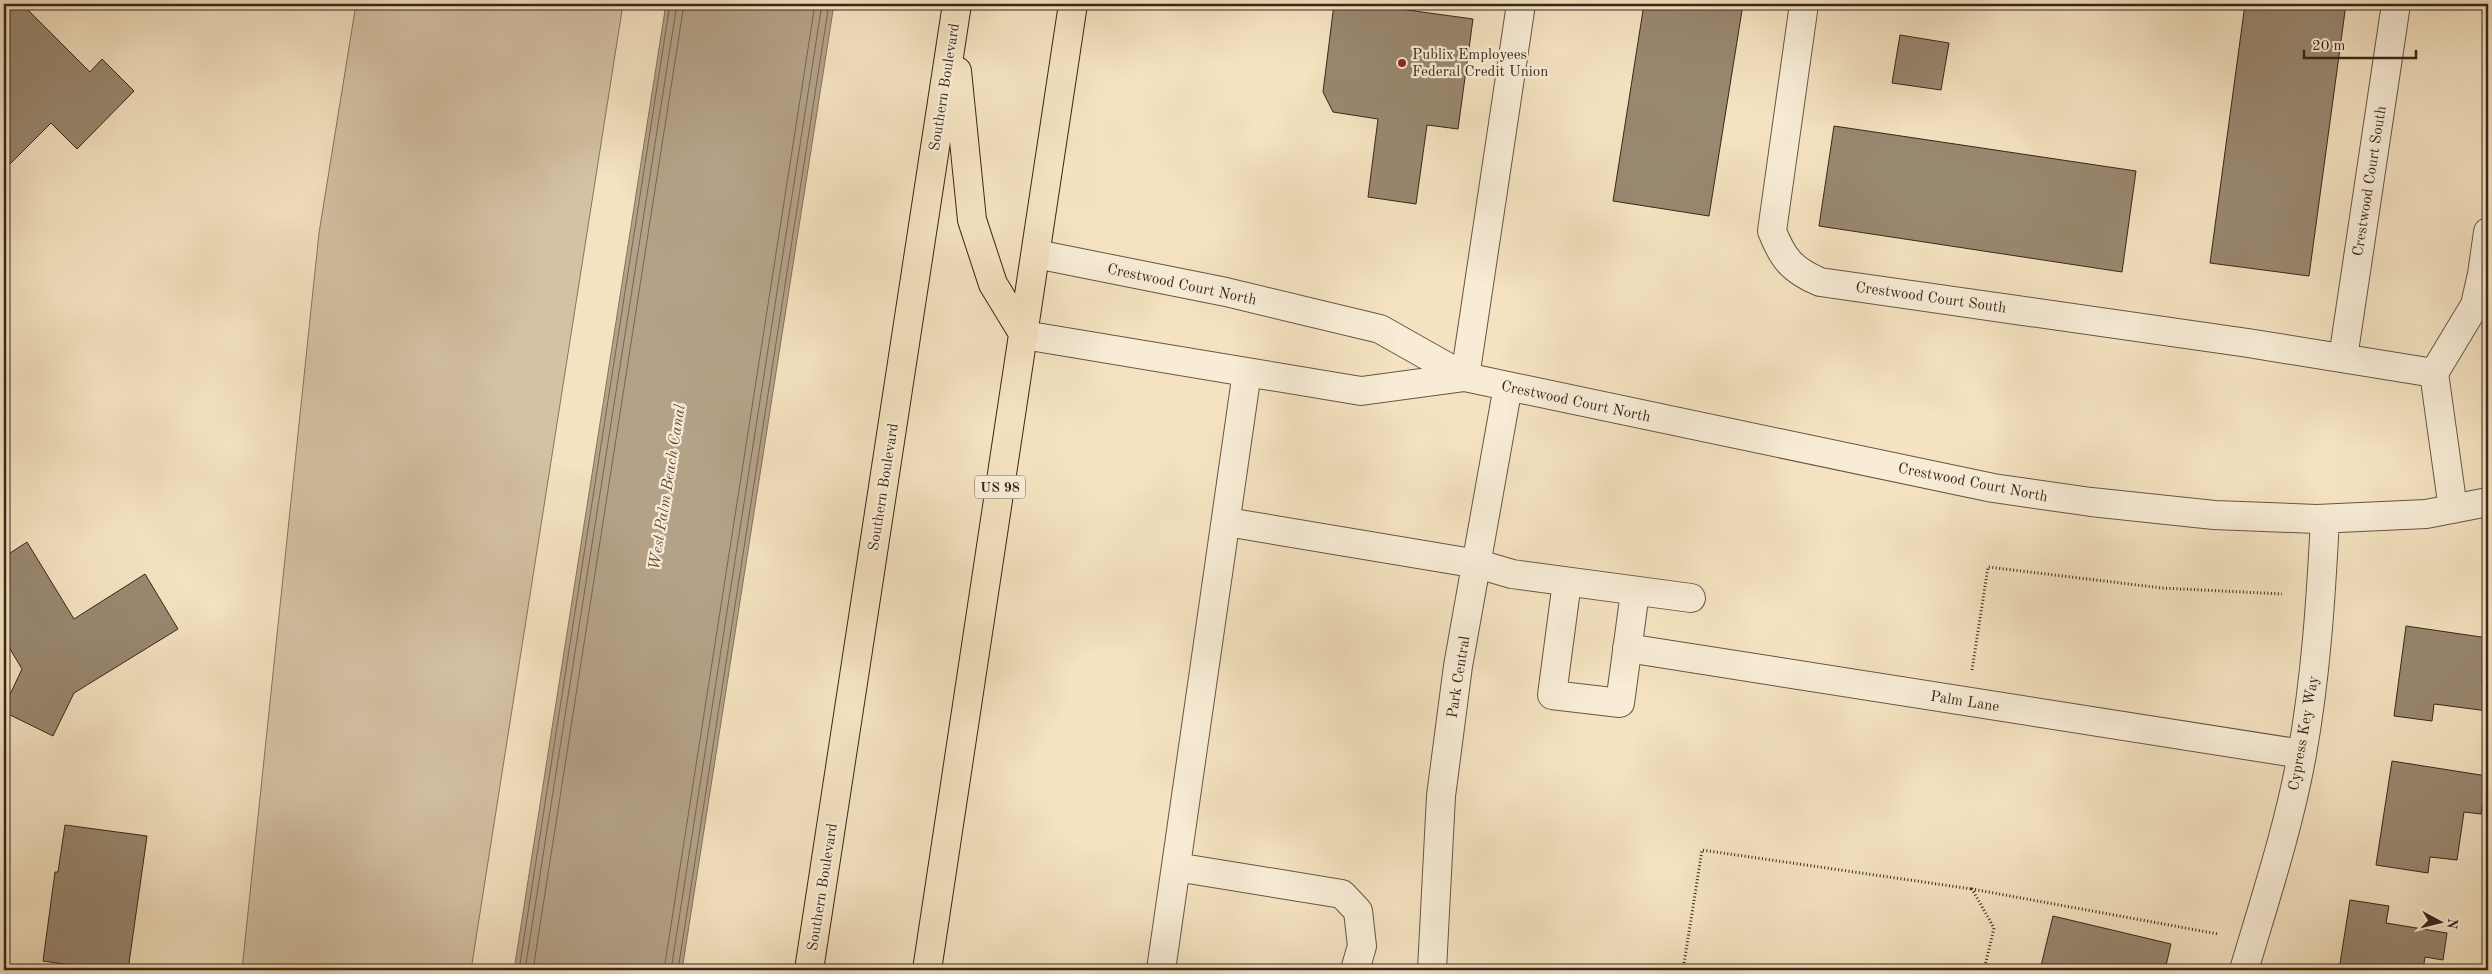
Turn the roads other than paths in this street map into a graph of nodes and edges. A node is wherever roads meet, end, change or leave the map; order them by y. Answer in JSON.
{"nodes":[{"id":1,"x":957,"y":4,"type":"edge"},
{"id":2,"x":1074,"y":4,"type":"edge"},
{"id":3,"x":1521,"y":4,"type":"edge"},
{"id":4,"x":1804,"y":4,"type":"edge"},
{"id":5,"x":2396,"y":4,"type":"edge"},
{"id":6,"x":953,"y":32,"type":"junction"},
{"id":7,"x":2488,"y":232,"type":"edge"},
{"id":8,"x":1036,"y":254,"type":"junction"},
{"id":9,"x":1024,"y":335,"type":"junction"},
{"id":10,"x":2343,"y":358,"type":"junction"},
{"id":11,"x":1247,"y":372,"type":"junction"},
{"id":12,"x":2434,"y":372,"type":"junction"},
{"id":13,"x":1465,"y":377,"type":"junction"},
{"id":14,"x":1508,"y":386,"type":"junction"},
{"id":15,"x":2488,"y":502,"type":"edge"},
{"id":16,"x":2454,"y":509,"type":"junction"},
{"id":17,"x":2325,"y":519,"type":"junction"},
{"id":18,"x":1227,"y":522,"type":"junction"},
{"id":19,"x":1478,"y":564,"type":"junction"},
{"id":20,"x":1567,"y":582,"type":"junction"},
{"id":21,"x":1634,"y":592,"type":"junction"},
{"id":22,"x":1691,"y":598,"type":"dead end"},
{"id":23,"x":1627,"y":648,"type":"junction"},
{"id":24,"x":2302,"y":754,"type":"junction"},
{"id":25,"x":1176,"y":867,"type":"junction"},
{"id":26,"x":809,"y":970,"type":"edge"},
{"id":27,"x":926,"y":970,"type":"edge"},
{"id":28,"x":1162,"y":970,"type":"edge"},
{"id":29,"x":1355,"y":970,"type":"edge"},
{"id":30,"x":1432,"y":970,"type":"edge"},
{"id":31,"x":2244,"y":970,"type":"edge"}],
"edges":[{"from":1,"to":6,"type":"highway","name":"Southern Boulevard"},
{"from":2,"to":8,"type":"highway","number":"US 98"},
{"from":3,"to":13,"type":"street"},
{"from":4,"to":10,"type":"street","name":"Crestwood Court South"},
{"from":5,"to":10,"type":"street","name":"Crestwood Court South"},
{"from":6,"to":9,"type":"highway"},
{"from":6,"to":26,"type":"highway","name":"Southern Boulevard"},
{"from":7,"to":12,"type":"street"},
{"from":8,"to":9,"type":"highway","number":"US 98"},
{"from":8,"to":13,"type":"street","name":"Crestwood Court North"},
{"from":9,"to":11,"type":"street","name":"Crestwood Court North"},
{"from":9,"to":27,"type":"highway","number":"US 98"},
{"from":10,"to":12,"type":"street","name":"Crestwood Court South"},
{"from":11,"to":13,"type":"street","name":"Crestwood Court North"},
{"from":11,"to":18,"type":"street"},
{"from":12,"to":16,"type":"street"},
{"from":13,"to":14,"type":"street","name":"Crestwood Court North"},
{"from":14,"to":17,"type":"street","name":"Crestwood Court North"},
{"from":14,"to":19,"type":"street","name":"Park Central"},
{"from":15,"to":16,"type":"street","name":"Crestwood Court North"},
{"from":16,"to":17,"type":"street","name":"Crestwood Court North"},
{"from":17,"to":24,"type":"street","name":"Cypress Key Way"},
{"from":18,"to":19,"type":"street"},
{"from":18,"to":25,"type":"street"},
{"from":19,"to":20,"type":"street"},
{"from":19,"to":30,"type":"street","name":"Park Central"},
{"from":20,"to":21,"type":"street"},
{"from":20,"to":23,"type":"street"},
{"from":21,"to":22,"type":"street"},
{"from":21,"to":23,"type":"street"},
{"from":23,"to":24,"type":"street","name":"Palm Lane"},
{"from":24,"to":31,"type":"street","name":"Cypress Key Way"},
{"from":25,"to":28,"type":"street"},
{"from":25,"to":29,"type":"street"}]}
